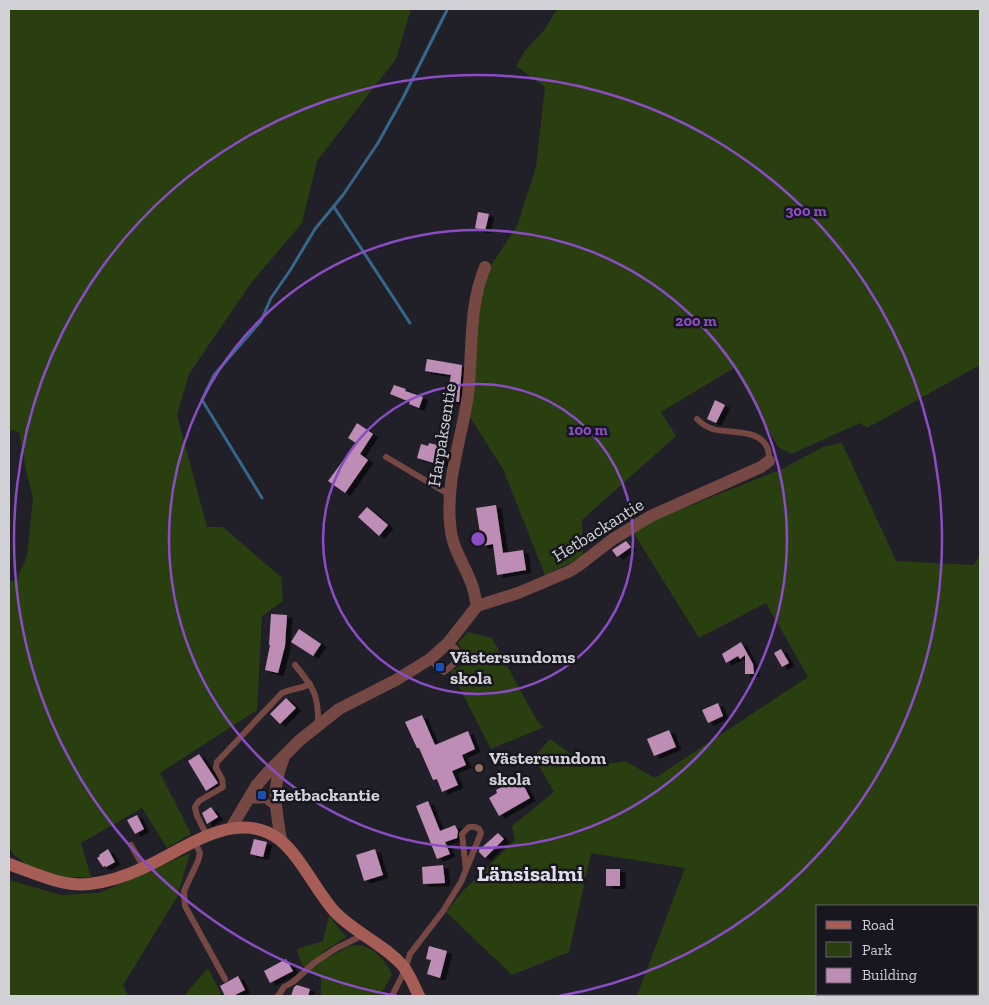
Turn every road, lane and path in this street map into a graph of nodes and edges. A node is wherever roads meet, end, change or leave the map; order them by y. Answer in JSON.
{"nodes":[{"id":1,"x":485,"y":267,"type":"dead end"},
{"id":2,"x":697,"y":419,"type":"dead end"},
{"id":3,"x":386,"y":457,"type":"dead end"},
{"id":4,"x":769,"y":461,"type":"joint"},
{"id":5,"x":450,"y":495,"type":"junction"},
{"id":6,"x":477,"y":606,"type":"junction"},
{"id":7,"x":448,"y":643,"type":"junction"},
{"id":8,"x":430,"y":659,"type":"junction"},
{"id":9,"x":295,"y":665,"type":"dead end"},
{"id":10,"x":310,"y":684,"type":"junction"},
{"id":11,"x":318,"y":724,"type":"junction"},
{"id":12,"x":285,"y":755,"type":"junction"},
{"id":13,"x":247,"y":802,"type":"junction"},
{"id":14,"x":276,"y":808,"type":"junction"},
{"id":15,"x":231,"y":828,"type":"junction"},
{"id":16,"x":207,"y":836,"type":"junction"},
{"id":17,"x":280,"y":840,"type":"junction"},
{"id":18,"x":195,"y":842,"type":"junction"},
{"id":19,"x":131,"y":845,"type":"dead end"},
{"id":20,"x":9,"y":864,"type":"edge"},
{"id":21,"x":144,"y":868,"type":"junction"},
{"id":22,"x":466,"y":870,"type":"junction"},
{"id":23,"x":363,"y":935,"type":"junction"},
{"id":24,"x":405,"y":970,"type":"junction"},
{"id":25,"x":225,"y":979,"type":"dead end"},
{"id":26,"x":278,"y":996,"type":"edge"},
{"id":27,"x":392,"y":996,"type":"edge"},
{"id":28,"x":419,"y":996,"type":"edge"}],
"edges":[{"from":1,"to":5,"type":"street","name":"Harpaksentie"},
{"from":2,"to":4,"type":"lane"},
{"from":3,"to":5,"type":"lane"},
{"from":4,"to":6,"type":"street","name":"Hetbackantie"},
{"from":5,"to":6,"type":"street","name":"Harpaksentie"},
{"from":6,"to":7,"type":"street"},
{"from":7,"to":8,"type":"street"},
{"from":7,"to":8,"type":"lane"},
{"from":8,"to":11,"type":"street"},
{"from":9,"to":10,"type":"lane"},
{"from":10,"to":11,"type":"lane"},
{"from":10,"to":16,"type":"lane"},
{"from":11,"to":12,"type":"street"},
{"from":12,"to":13,"type":"street"},
{"from":12,"to":14,"type":"street"},
{"from":13,"to":14,"type":"lane"},
{"from":13,"to":15,"type":"street"},
{"from":14,"to":17,"type":"street"},
{"from":15,"to":16,"type":"street"},
{"from":15,"to":17,"type":"street"},
{"from":16,"to":18,"type":"street"},
{"from":17,"to":23,"type":"street"},
{"from":18,"to":21,"type":"street"},
{"from":18,"to":25,"type":"lane"},
{"from":19,"to":21,"type":"lane"},
{"from":20,"to":21,"type":"street"},
{"from":22,"to":22,"type":"lane"},
{"from":22,"to":24,"type":"lane"},
{"from":23,"to":24,"type":"street"},
{"from":23,"to":26,"type":"lane"},
{"from":24,"to":27,"type":"lane"},
{"from":24,"to":28,"type":"street"}]}
